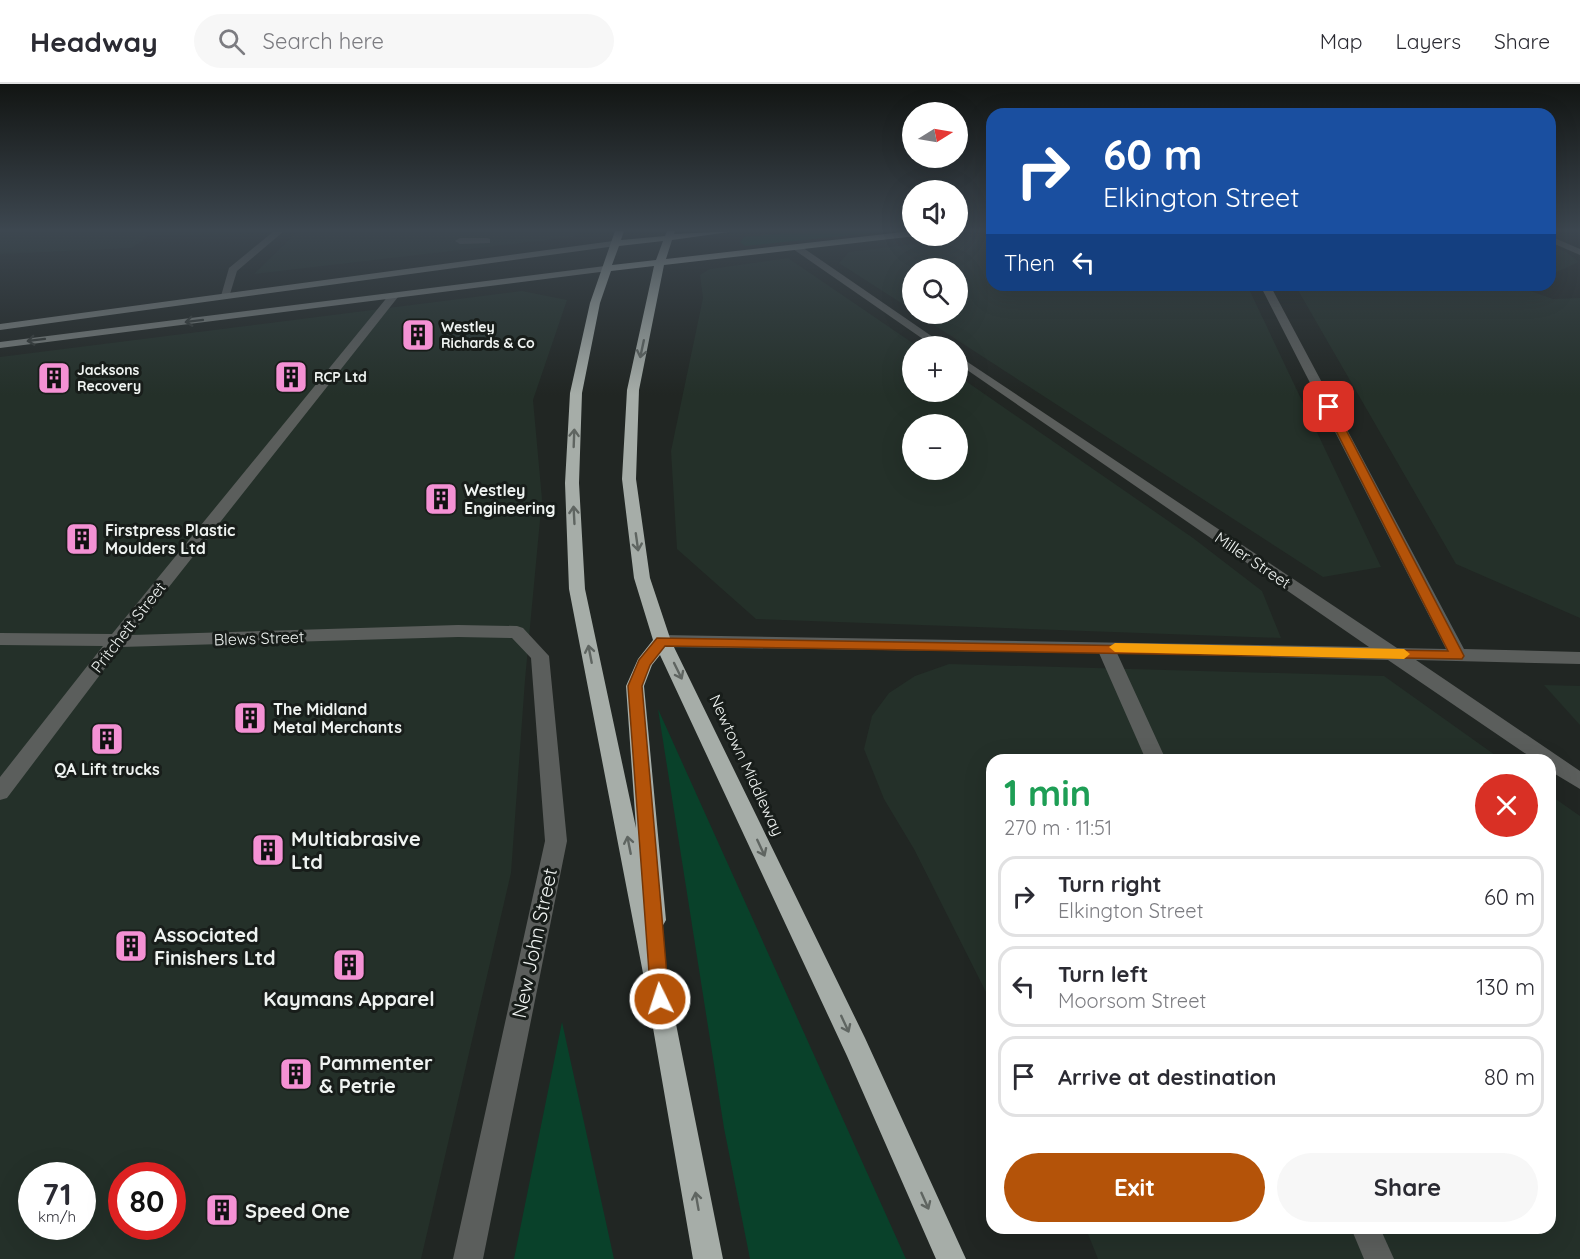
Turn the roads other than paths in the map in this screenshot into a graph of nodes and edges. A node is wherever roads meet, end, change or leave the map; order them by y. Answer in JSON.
{"nodes":[{"id":1,"x":227,"y":286,"type":"edge"},
{"id":2,"x":288,"y":286,"type":"edge"},
{"id":3,"x":478,"y":286,"type":"edge"},
{"id":4,"x":601,"y":286,"type":"edge"},
{"id":5,"x":655,"y":286,"type":"edge"},
{"id":6,"x":852,"y":286,"type":"edge"},
{"id":7,"x":1268,"y":291,"type":"edge"},
{"id":8,"x":225,"y":294,"type":"junction"},
{"id":9,"x":393,"y":297,"type":"junction"},
{"id":10,"x":0,"y":327,"type":"edge"},
{"id":11,"x":925,"y":336,"type":"edge"},
{"id":12,"x":0,"y":345,"type":"edge"},
{"id":13,"x":968,"y":366,"type":"edge"},
{"id":14,"x":517,"y":632,"type":"joint"},
{"id":15,"x":0,"y":639,"type":"edge"},
{"id":16,"x":117,"y":640,"type":"junction"},
{"id":17,"x":662,"y":641,"type":"junction"},
{"id":18,"x":1105,"y":647,"type":"junction"},
{"id":19,"x":1390,"y":654,"type":"junction"},
{"id":20,"x":1458,"y":656,"type":"junction"},
{"id":21,"x":1580,"y":658,"type":"edge"},
{"id":22,"x":1153,"y":754,"type":"edge"},
{"id":23,"x":1539,"y":754,"type":"edge"},
{"id":24,"x":1556,"y":766,"type":"edge"},
{"id":25,"x":1580,"y":782,"type":"edge"},
{"id":26,"x":0,"y":792,"type":"edge"},
{"id":27,"x":660,"y":999,"type":"junction"},
{"id":28,"x":1368,"y":1234,"type":"edge"},
{"id":29,"x":468,"y":1259,"type":"edge"},
{"id":30,"x":708,"y":1259,"type":"edge"},
{"id":31,"x":951,"y":1259,"type":"edge"},
{"id":32,"x":1379,"y":1259,"type":"edge"}],
"edges":[{"from":1,"to":8,"type":"street"},
{"from":2,"to":8,"type":"main road"},
{"from":3,"to":9,"type":"main road"},
{"from":27,"to":4,"type":"highway","one_way":true},
{"from":5,"to":17,"type":"highway","name":"Newtown Middleway","one_way":true},
{"from":6,"to":11,"type":"street"},
{"from":7,"to":20,"type":"street"},
{"from":8,"to":10,"type":"main road"},
{"from":9,"to":12,"type":"main road","one_way":true},
{"from":9,"to":16,"type":"street","name":"Pritchett Street"},
{"from":13,"to":19,"type":"street","name":"Miller Street"},
{"from":14,"to":16,"type":"street","name":"Blews Street"},
{"from":14,"to":29,"type":"street","name":"New John Street"},
{"from":15,"to":16,"type":"street","name":"Blews Street"},
{"from":16,"to":26,"type":"street","name":"Pritchett Street"},
{"from":17,"to":18,"type":"street"},
{"from":17,"to":27,"type":"highway"},
{"from":17,"to":31,"type":"highway","name":"Newtown Middleway","one_way":true},
{"from":18,"to":19,"type":"street"},
{"from":18,"to":22,"type":"street"},
{"from":19,"to":20,"type":"street"},
{"from":19,"to":23,"type":"street","name":"Miller Street"},
{"from":20,"to":21,"type":"street"},
{"from":24,"to":25,"type":"street","name":"Miller Street"},
{"from":30,"to":27,"type":"highway","one_way":true},
{"from":28,"to":32,"type":"street"}]}
